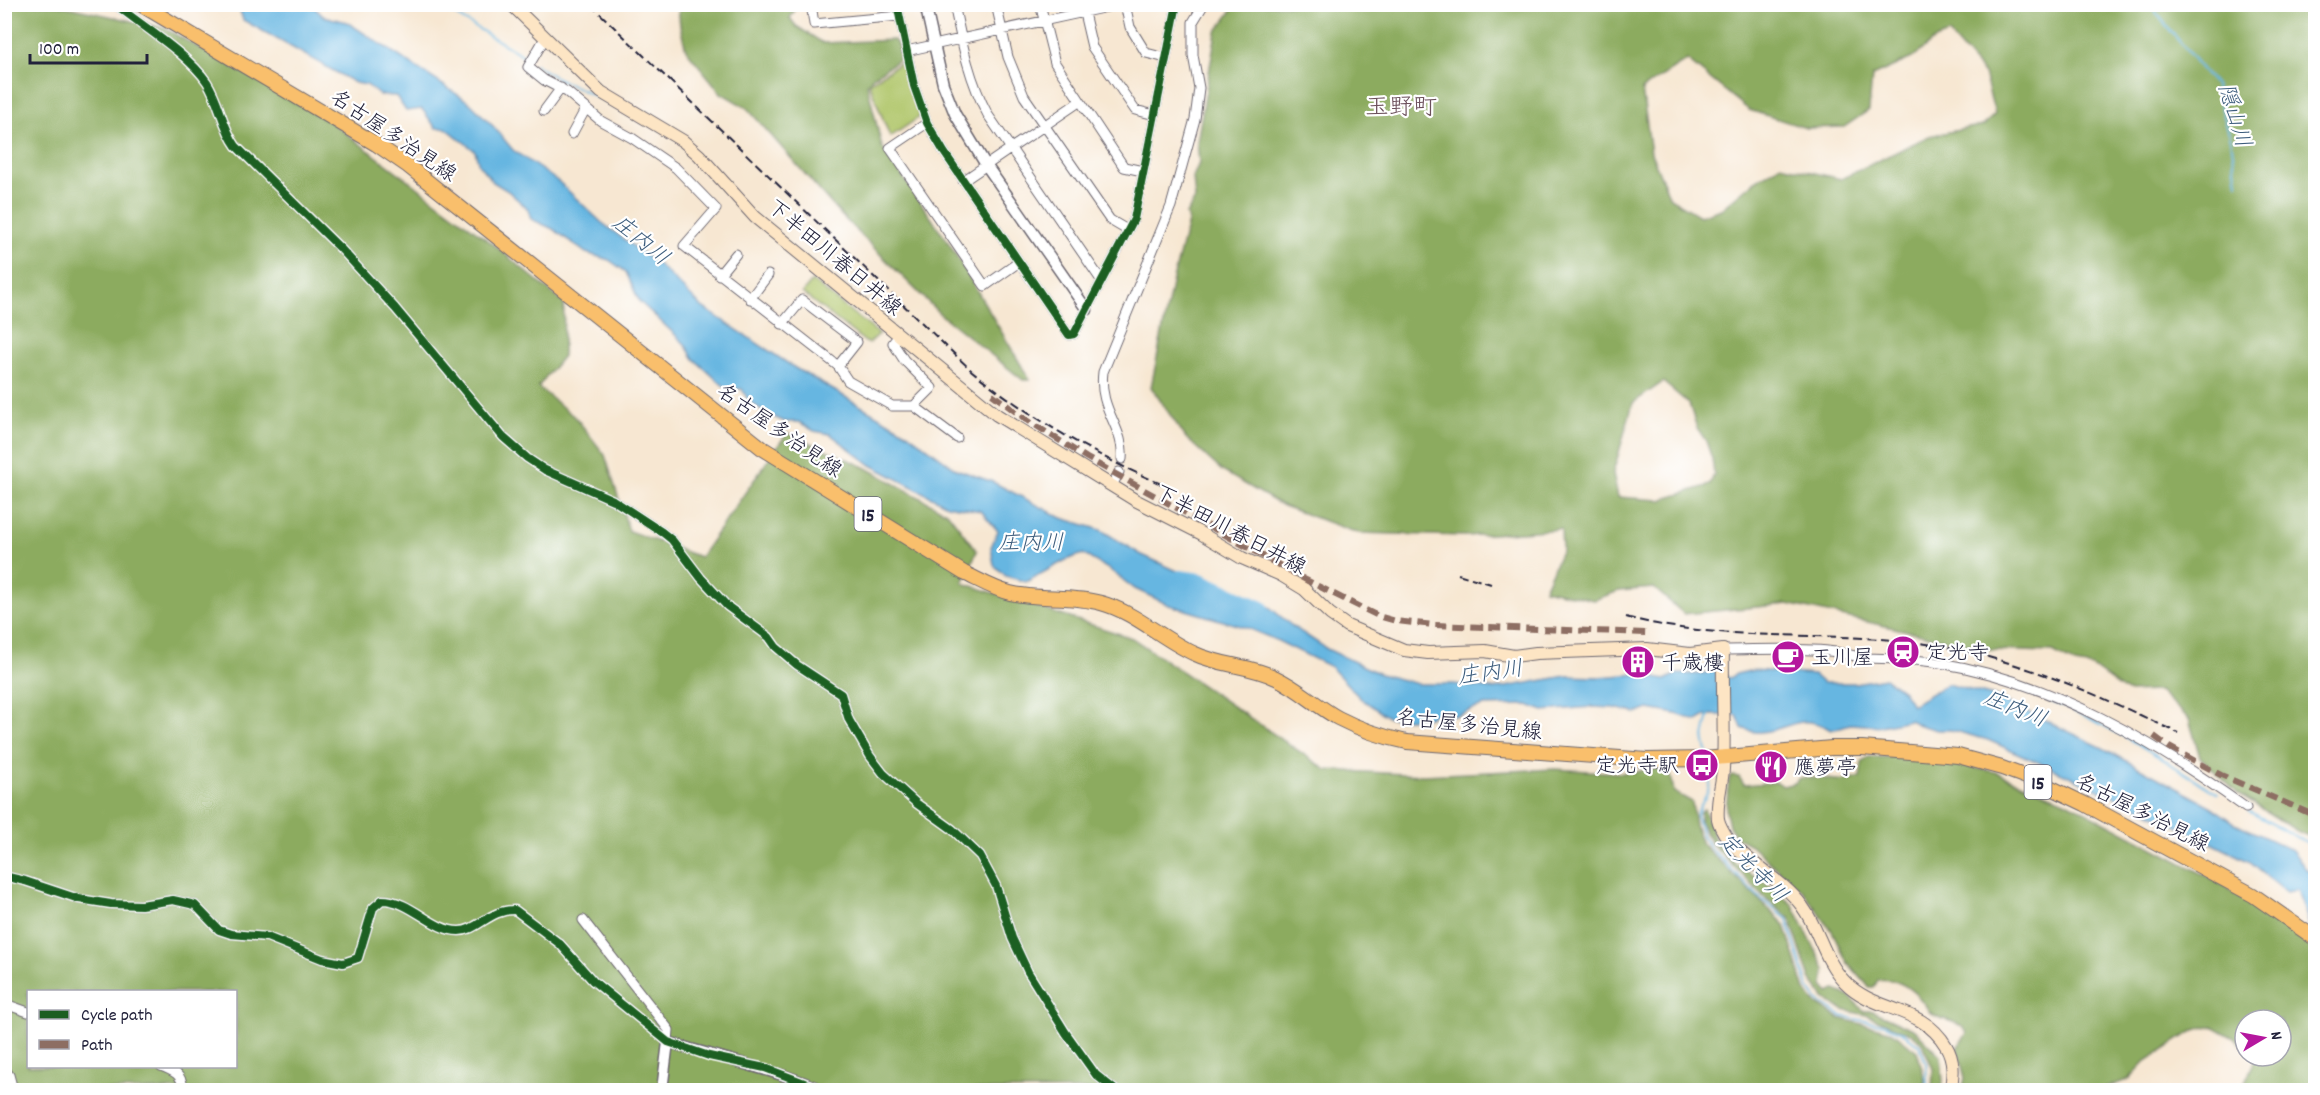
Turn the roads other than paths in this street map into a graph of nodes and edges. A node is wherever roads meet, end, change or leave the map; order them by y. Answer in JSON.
{"nodes":[{"id":1,"x":114,"y":4,"type":"edge"},
{"id":2,"x":140,"y":4,"type":"edge"},
{"id":3,"x":511,"y":4,"type":"edge"},
{"id":4,"x":811,"y":4,"type":"edge"},
{"id":5,"x":897,"y":4,"type":"edge"},
{"id":6,"x":925,"y":4,"type":"edge"},
{"id":7,"x":954,"y":4,"type":"edge"},
{"id":8,"x":996,"y":4,"type":"edge"},
{"id":9,"x":1040,"y":4,"type":"edge"},
{"id":10,"x":1123,"y":4,"type":"edge"},
{"id":11,"x":1177,"y":4,"type":"edge"},
{"id":12,"x":1204,"y":4,"type":"edge"},
{"id":13,"x":1084,"y":13,"type":"junction"},
{"id":14,"x":899,"y":16,"type":"junction"},
{"id":15,"x":1043,"y":21,"type":"junction"},
{"id":16,"x":1002,"y":30,"type":"junction"},
{"id":17,"x":545,"y":38,"type":"junction"},
{"id":18,"x":961,"y":39,"type":"junction"},
{"id":19,"x":933,"y":45,"type":"junction"},
{"id":20,"x":906,"y":51,"type":"junction"},
{"id":21,"x":1166,"y":58,"type":"junction"},
{"id":22,"x":561,"y":88,"type":"junction"},
{"id":23,"x":1079,"y":102,"type":"junction"},
{"id":24,"x":586,"y":108,"type":"junction"},
{"id":25,"x":544,"y":111,"type":"dead end"},
{"id":26,"x":1155,"y":115,"type":"junction"},
{"id":27,"x":927,"y":123,"type":"junction"},
{"id":28,"x":1043,"y":126,"type":"junction"},
{"id":29,"x":572,"y":134,"type":"dead end"},
{"id":30,"x":1010,"y":148,"type":"junction"},
{"id":31,"x":986,"y":165,"type":"junction"},
{"id":32,"x":1143,"y":171,"type":"junction"},
{"id":33,"x":963,"y":181,"type":"junction"},
{"id":34,"x":1127,"y":230,"type":"junction"},
{"id":35,"x":736,"y":254,"type":"dead end"},
{"id":36,"x":1019,"y":262,"type":"junction"},
{"id":37,"x":719,"y":275,"type":"junction"},
{"id":38,"x":768,"y":275,"type":"dead end"},
{"id":39,"x":1101,"y":280,"type":"junction"},
{"id":40,"x":750,"y":299,"type":"junction"},
{"id":41,"x":1087,"y":310,"type":"junction"},
{"id":42,"x":783,"y":324,"type":"junction"},
{"id":43,"x":899,"y":335,"type":"junction"},
{"id":44,"x":838,"y":366,"type":"junction"},
{"id":45,"x":914,"y":406,"type":"junction"},
{"id":46,"x":957,"y":438,"type":"dead end"},
{"id":47,"x":1122,"y":459,"type":"dead end"},
{"id":48,"x":1119,"y":472,"type":"dead end"},
{"id":49,"x":1112,"y":486,"type":"junction"},
{"id":50,"x":1723,"y":650,"type":"junction"},
{"id":51,"x":1716,"y":755,"type":"junction"},
{"id":52,"x":2246,"y":808,"type":"dead end"},
{"id":53,"x":4,"y":876,"type":"edge"},
{"id":54,"x":583,"y":920,"type":"dead end"},
{"id":55,"x":2316,"y":939,"type":"edge"},
{"id":56,"x":4,"y":1001,"type":"edge"},
{"id":57,"x":27,"y":1012,"type":"edge"},
{"id":58,"x":668,"y":1042,"type":"junction"},
{"id":59,"x":4,"y":1068,"type":"edge"},
{"id":60,"x":166,"y":1068,"type":"edge"},
{"id":61,"x":13,"y":1090,"type":"edge"},
{"id":62,"x":183,"y":1090,"type":"edge"},
{"id":63,"x":662,"y":1090,"type":"edge"},
{"id":64,"x":819,"y":1090,"type":"edge"},
{"id":65,"x":1115,"y":1090,"type":"edge"},
{"id":66,"x":1950,"y":1090,"type":"edge"}],
"edges":[{"from":1,"to":65,"type":"street"},
{"from":2,"to":51,"type":"main road","name":"名古屋多治見線","number":"15"},
{"from":3,"to":17,"type":"main road","name":"下半田川春日井線"},
{"from":4,"to":14,"type":"street"},
{"from":5,"to":14,"type":"street"},
{"from":6,"to":19,"type":"street"},
{"from":7,"to":18,"type":"street"},
{"from":8,"to":16,"type":"street"},
{"from":9,"to":15,"type":"street"},
{"from":10,"to":13,"type":"street"},
{"from":10,"to":21,"type":"street"},
{"from":11,"to":21,"type":"street"},
{"from":12,"to":47,"type":"street"},
{"from":13,"to":15,"type":"street"},
{"from":13,"to":26,"type":"street"},
{"from":14,"to":20,"type":"street"},
{"from":15,"to":16,"type":"street"},
{"from":15,"to":23,"type":"street"},
{"from":16,"to":18,"type":"street"},
{"from":16,"to":28,"type":"street"},
{"from":17,"to":22,"type":"street"},
{"from":17,"to":43,"type":"main road","name":"下半田川春日井線"},
{"from":18,"to":19,"type":"street"},
{"from":18,"to":30,"type":"street"},
{"from":19,"to":20,"type":"street"},
{"from":19,"to":31,"type":"street"},
{"from":20,"to":27,"type":"street"},
{"from":21,"to":26,"type":"street"},
{"from":22,"to":24,"type":"street"},
{"from":22,"to":25,"type":"street"},
{"from":23,"to":28,"type":"street"},
{"from":23,"to":32,"type":"street"},
{"from":24,"to":29,"type":"street"},
{"from":24,"to":37,"type":"street"},
{"from":26,"to":32,"type":"street"},
{"from":27,"to":33,"type":"street"},
{"from":27,"to":36,"type":"street"},
{"from":28,"to":30,"type":"street"},
{"from":28,"to":34,"type":"street"},
{"from":30,"to":31,"type":"street"},
{"from":30,"to":39,"type":"street"},
{"from":31,"to":33,"type":"street"},
{"from":31,"to":41,"type":"street"},
{"from":32,"to":34,"type":"street"},
{"from":33,"to":36,"type":"street"},
{"from":34,"to":39,"type":"street"},
{"from":35,"to":37,"type":"street"},
{"from":36,"to":41,"type":"street"},
{"from":37,"to":40,"type":"street"},
{"from":38,"to":40,"type":"street"},
{"from":39,"to":41,"type":"street"},
{"from":40,"to":42,"type":"street"},
{"from":42,"to":44,"type":"street"},
{"from":42,"to":44,"type":"street"},
{"from":43,"to":45,"type":"street"},
{"from":43,"to":49,"type":"main road","name":"下半田川春日井線"},
{"from":44,"to":45,"type":"street"},
{"from":45,"to":46,"type":"street"},
{"from":48,"to":49,"type":"street"},
{"from":49,"to":50,"type":"main road","name":"下半田川春日井線"},
{"from":50,"to":51,"type":"main road"},
{"from":50,"to":52,"type":"street"},
{"from":51,"to":55,"type":"main road","name":"名古屋多治見線","number":"15"},
{"from":51,"to":66,"type":"main road"},
{"from":53,"to":58,"type":"street"},
{"from":54,"to":58,"type":"street"},
{"from":56,"to":57,"type":"street"},
{"from":58,"to":63,"type":"street"},
{"from":58,"to":64,"type":"street"},
{"from":59,"to":61,"type":"street"},
{"from":60,"to":62,"type":"street"}]}
